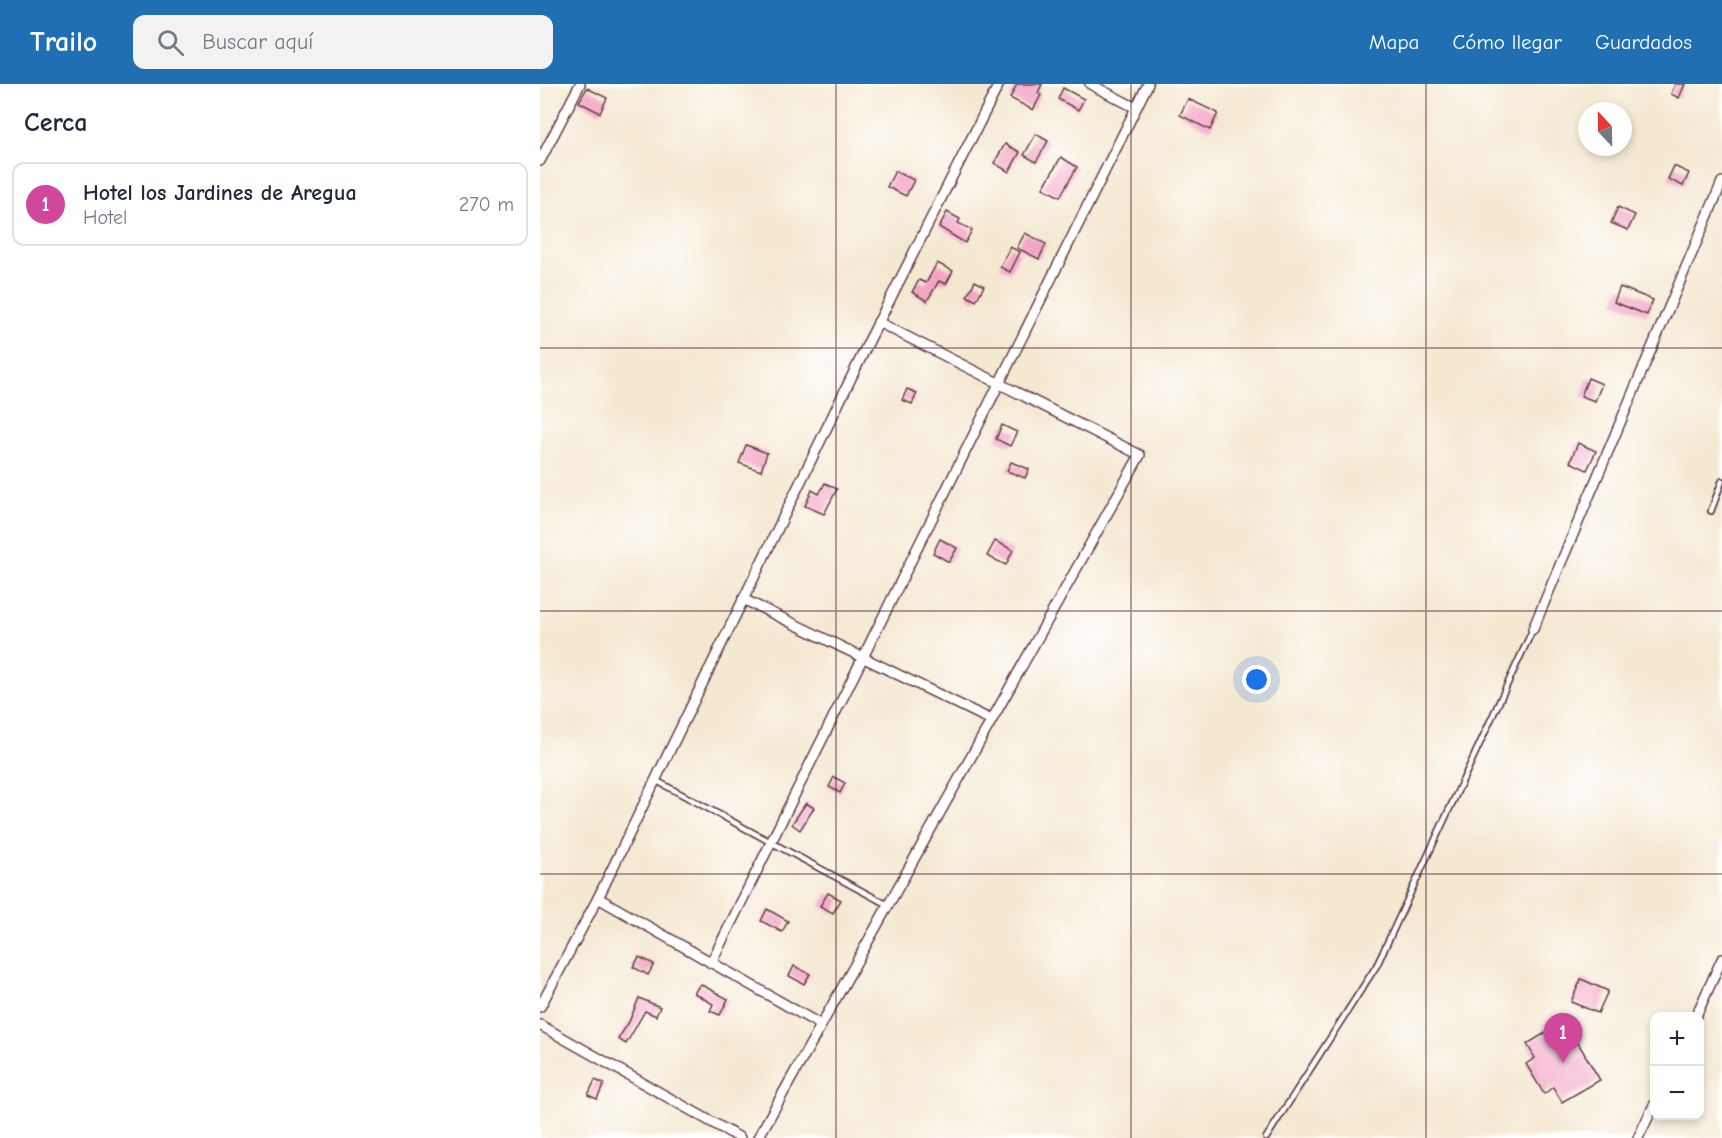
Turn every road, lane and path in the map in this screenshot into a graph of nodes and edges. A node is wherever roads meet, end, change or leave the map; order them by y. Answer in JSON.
{"nodes":[{"id":1,"x":580,"y":84,"type":"edge"},
{"id":2,"x":999,"y":84,"type":"edge"},
{"id":3,"x":1090,"y":84,"type":"edge"},
{"id":4,"x":1148,"y":84,"type":"edge"},
{"id":5,"x":1136,"y":108,"type":"junction"},
{"id":6,"x":540,"y":161,"type":"edge"},
{"id":7,"x":1722,"y":182,"type":"edge"},
{"id":8,"x":879,"y":322,"type":"junction"},
{"id":9,"x":999,"y":383,"type":"junction"},
{"id":10,"x":1722,"y":481,"type":"edge"},
{"id":11,"x":1711,"y":511,"type":"dead end"},
{"id":12,"x":743,"y":599,"type":"junction"},
{"id":13,"x":1533,"y":630,"type":"joint"},
{"id":14,"x":863,"y":657,"type":"junction"},
{"id":15,"x":992,"y":720,"type":"junction"},
{"id":16,"x":655,"y":780,"type":"junction"},
{"id":17,"x":771,"y":843,"type":"junction"},
{"id":18,"x":598,"y":898,"type":"junction"},
{"id":19,"x":888,"y":906,"type":"junction"},
{"id":20,"x":1722,"y":959,"type":"edge"},
{"id":21,"x":711,"y":963,"type":"junction"},
{"id":22,"x":540,"y":1007,"type":"edge"},
{"id":23,"x":1698,"y":1012,"type":"edge"},
{"id":24,"x":540,"y":1025,"type":"edge"},
{"id":25,"x":821,"y":1025,"type":"junction"},
{"id":26,"x":1650,"y":1113,"type":"edge"},
{"id":27,"x":740,"y":1138,"type":"edge"},
{"id":28,"x":758,"y":1138,"type":"edge"},
{"id":29,"x":1266,"y":1138,"type":"edge"},
{"id":30,"x":1638,"y":1138,"type":"edge"}],
"edges":[{"from":1,"to":6,"type":"street"},
{"from":2,"to":8,"type":"street"},
{"from":3,"to":5,"type":"street"},
{"from":4,"to":5,"type":"street"},
{"from":5,"to":9,"type":"street"},
{"from":7,"to":13,"type":"street"},
{"from":8,"to":9,"type":"street"},
{"from":8,"to":12,"type":"street"},
{"from":9,"to":14,"type":"street"},
{"from":9,"to":15,"type":"street"},
{"from":10,"to":11,"type":"lane"},
{"from":12,"to":14,"type":"street"},
{"from":12,"to":16,"type":"street"},
{"from":13,"to":29,"type":"lane"},
{"from":14,"to":15,"type":"street"},
{"from":14,"to":17,"type":"street"},
{"from":15,"to":19,"type":"street"},
{"from":16,"to":17,"type":"lane"},
{"from":16,"to":18,"type":"street"},
{"from":17,"to":19,"type":"lane"},
{"from":17,"to":21,"type":"street"},
{"from":18,"to":21,"type":"street"},
{"from":18,"to":22,"type":"street"},
{"from":19,"to":25,"type":"street"},
{"from":20,"to":23,"type":"street"},
{"from":21,"to":25,"type":"street"},
{"from":24,"to":27,"type":"street"},
{"from":25,"to":28,"type":"street"},
{"from":26,"to":30,"type":"street"}]}
